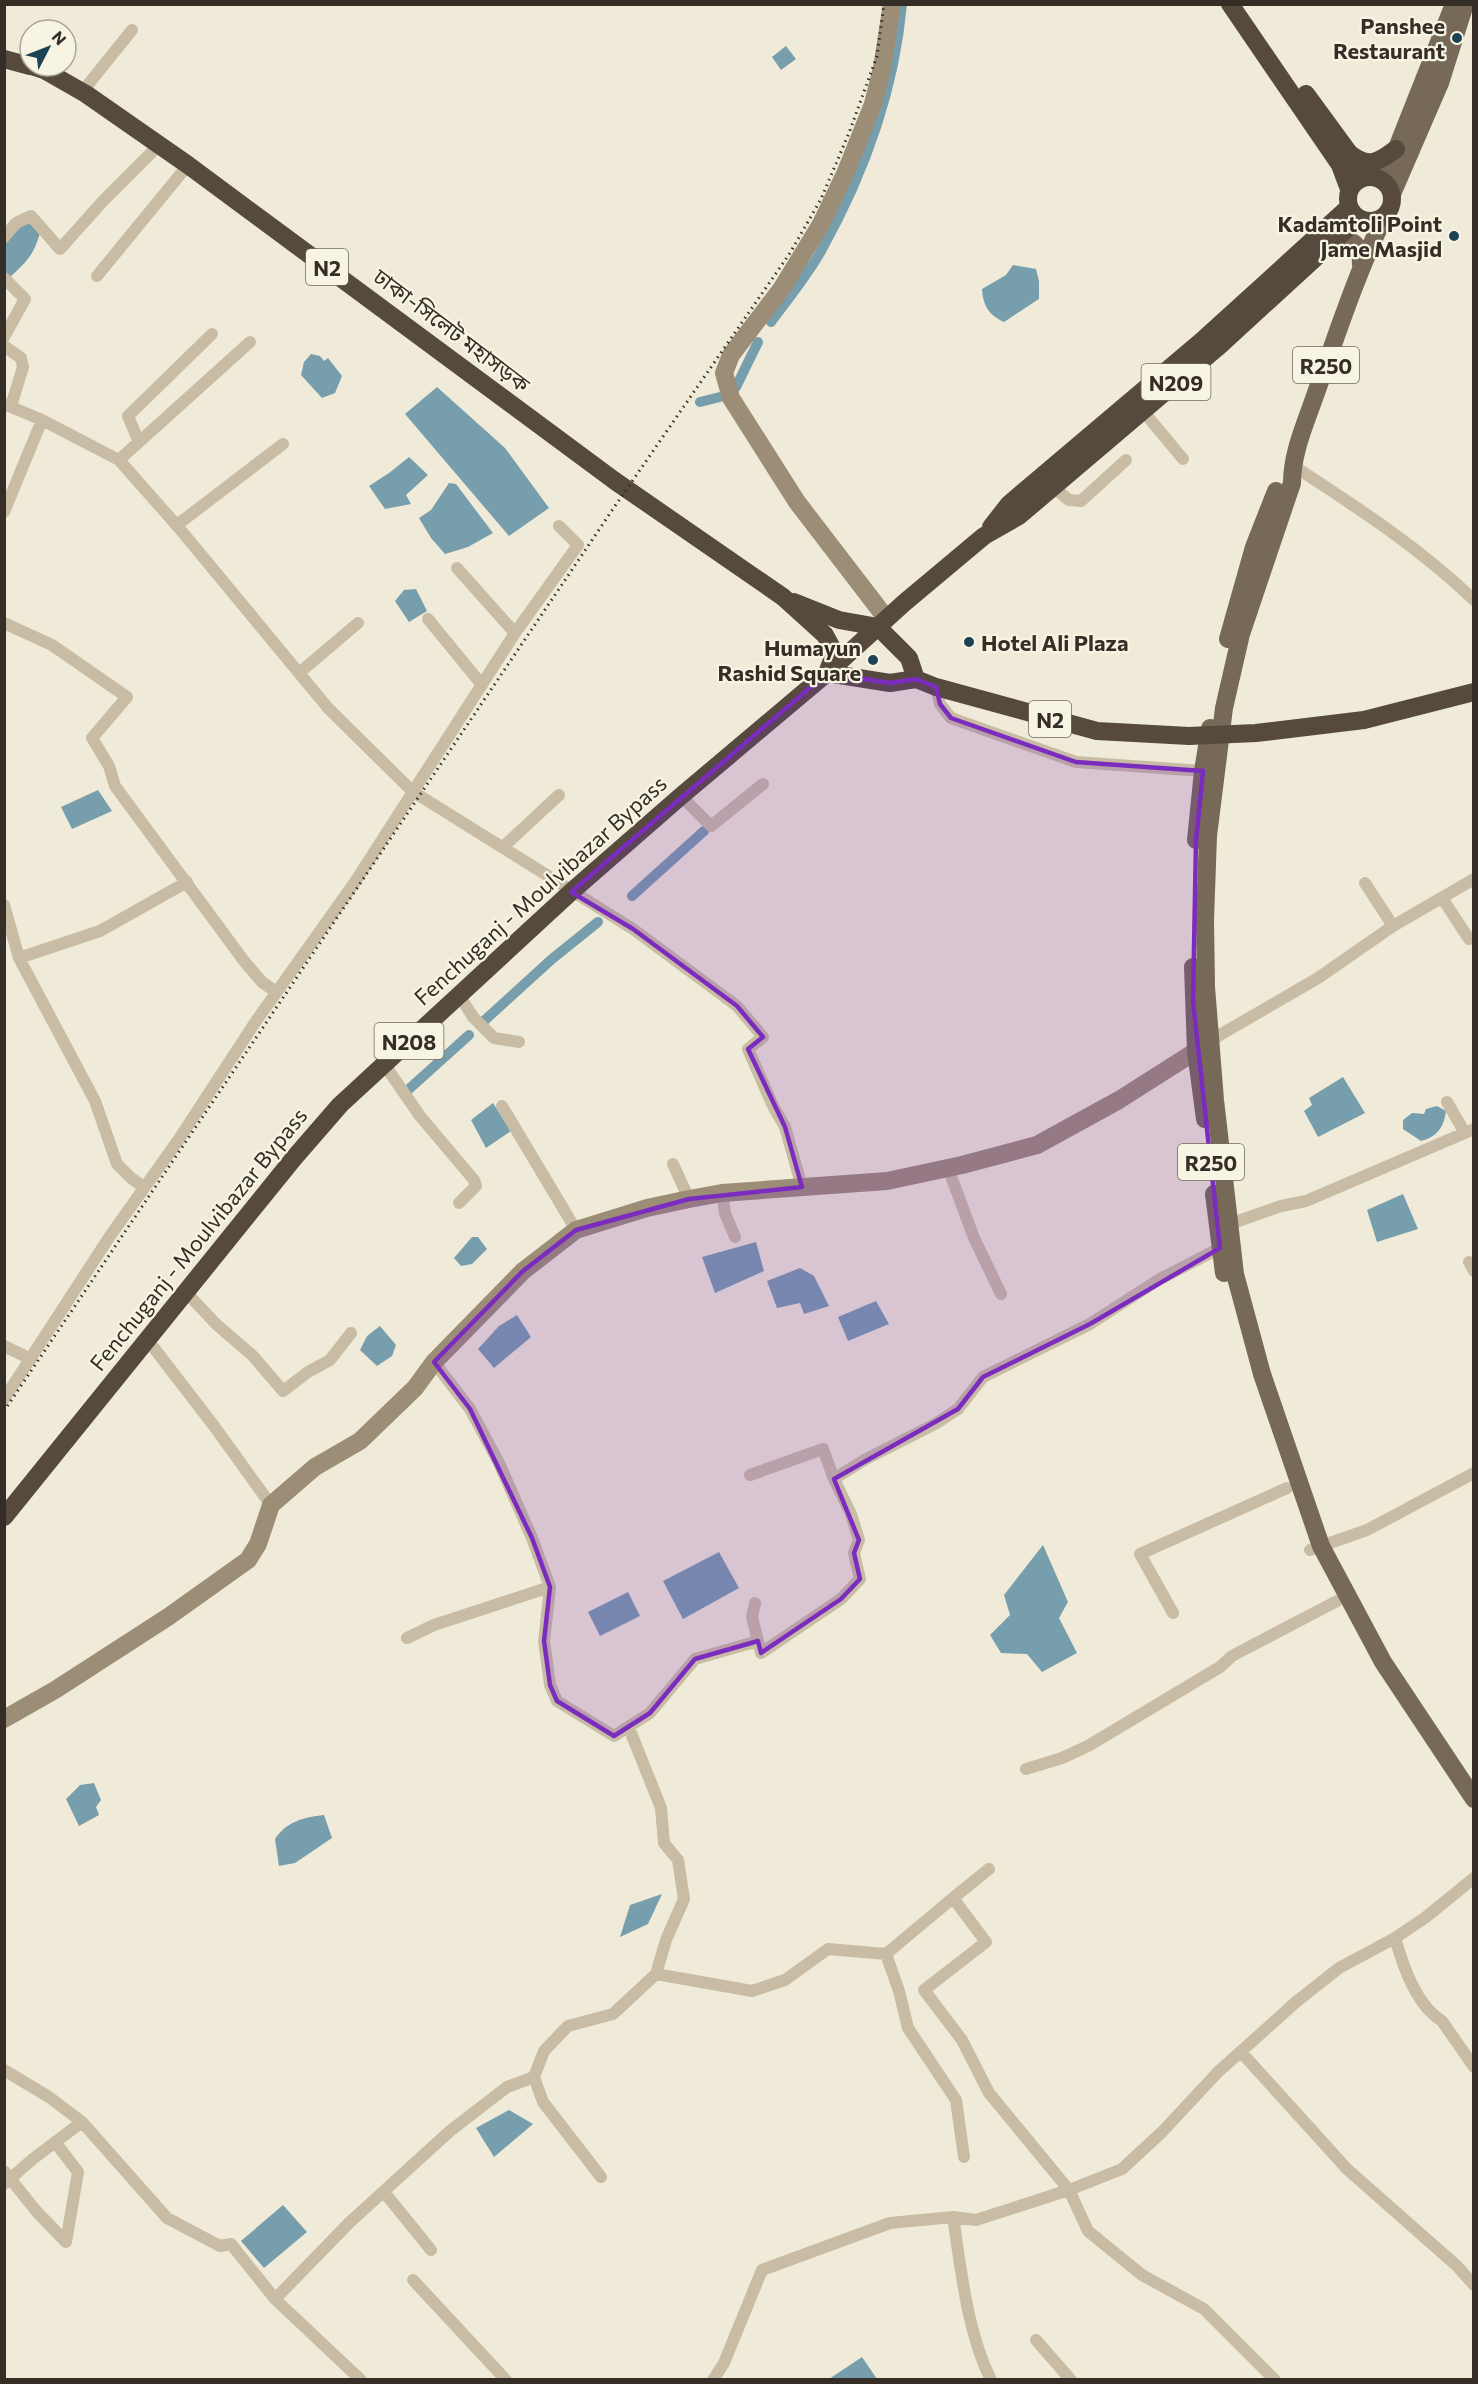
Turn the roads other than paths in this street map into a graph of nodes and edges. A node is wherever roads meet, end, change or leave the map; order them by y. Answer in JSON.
{"nodes":[{"id":1,"x":892,"y":4,"type":"edge"},
{"id":2,"x":1230,"y":4,"type":"edge"},
{"id":3,"x":1243,"y":4,"type":"edge"},
{"id":4,"x":1454,"y":4,"type":"edge"},
{"id":5,"x":1465,"y":4,"type":"edge"},
{"id":6,"x":132,"y":30,"type":"dead end"},
{"id":7,"x":58,"y":78,"type":"edge"},
{"id":8,"x":82,"y":92,"type":"junction"},
{"id":9,"x":159,"y":145,"type":"junction"},
{"id":10,"x":1396,"y":149,"type":"junction"},
{"id":11,"x":1348,"y":152,"type":"junction"},
{"id":12,"x":188,"y":165,"type":"junction"},
{"id":13,"x":1372,"y":177,"type":"junction"},
{"id":14,"x":1392,"y":194,"type":"junction"},
{"id":15,"x":1352,"y":205,"type":"junction"},
{"id":16,"x":1384,"y":217,"type":"junction"},
{"id":17,"x":4,"y":237,"type":"edge"},
{"id":18,"x":1334,"y":243,"type":"junction"},
{"id":19,"x":1361,"y":265,"type":"junction"},
{"id":20,"x":97,"y":276,"type":"dead end"},
{"id":21,"x":4,"y":278,"type":"edge"},
{"id":22,"x":212,"y":334,"type":"dead end"},
{"id":23,"x":4,"y":337,"type":"edge"},
{"id":24,"x":250,"y":342,"type":"dead end"},
{"id":25,"x":4,"y":346,"type":"edge"},
{"id":26,"x":8,"y":405,"type":"edge"},
{"id":27,"x":1143,"y":411,"type":"junction"},
{"id":28,"x":42,"y":420,"type":"junction"},
{"id":29,"x":138,"y":440,"type":"junction"},
{"id":30,"x":283,"y":444,"type":"dead end"},
{"id":31,"x":1183,"y":459,"type":"dead end"},
{"id":32,"x":119,"y":460,"type":"junction"},
{"id":33,"x":1126,"y":460,"type":"dead end"},
{"id":34,"x":1292,"y":465,"type":"junction"},
{"id":35,"x":1053,"y":487,"type":"junction"},
{"id":36,"x":4,"y":512,"type":"edge"},
{"id":37,"x":177,"y":525,"type":"junction"},
{"id":38,"x":559,"y":526,"type":"dead end"},
{"id":39,"x":984,"y":536,"type":"junction"},
{"id":40,"x":457,"y":568,"type":"dead end"},
{"id":41,"x":783,"y":597,"type":"junction"},
{"id":42,"x":1473,"y":600,"type":"edge"},
{"id":43,"x":428,"y":620,"type":"dead end"},
{"id":44,"x":882,"y":622,"type":"junction"},
{"id":45,"x":4,"y":623,"type":"edge"},
{"id":46,"x":358,"y":623,"type":"dead end"},
{"id":47,"x":515,"y":633,"type":"junction"},
{"id":48,"x":299,"y":673,"type":"junction"},
{"id":49,"x":827,"y":673,"type":"junction"},
{"id":50,"x":916,"y":679,"type":"junction"},
{"id":51,"x":482,"y":685,"type":"junction"},
{"id":52,"x":936,"y":687,"type":"junction"},
{"id":53,"x":1473,"y":692,"type":"edge"},
{"id":54,"x":1203,"y":771,"type":"junction"},
{"id":55,"x":763,"y":784,"type":"dead end"},
{"id":56,"x":412,"y":791,"type":"junction"},
{"id":57,"x":559,"y":795,"type":"dead end"},
{"id":58,"x":681,"y":796,"type":"junction"},
{"id":59,"x":503,"y":847,"type":"junction"},
{"id":60,"x":1473,"y":879,"type":"edge"},
{"id":61,"x":187,"y":882,"type":"junction"},
{"id":62,"x":1365,"y":883,"type":"dead end"},
{"id":63,"x":572,"y":892,"type":"junction"},
{"id":64,"x":1442,"y":898,"type":"junction"},
{"id":65,"x":4,"y":905,"type":"edge"},
{"id":66,"x":1393,"y":926,"type":"junction"},
{"id":67,"x":1469,"y":939,"type":"dead end"},
{"id":68,"x":19,"y":958,"type":"junction"},
{"id":69,"x":276,"y":992,"type":"junction"},
{"id":70,"x":459,"y":995,"type":"junction"},
{"id":71,"x":1210,"y":1039,"type":"junction"},
{"id":72,"x":519,"y":1042,"type":"dead end"},
{"id":73,"x":1196,"y":1051,"type":"junction"},
{"id":74,"x":384,"y":1064,"type":"junction"},
{"id":75,"x":1447,"y":1102,"type":"dead end"},
{"id":76,"x":502,"y":1106,"type":"dead end"},
{"id":77,"x":1469,"y":1131,"type":"edge"},
{"id":78,"x":673,"y":1164,"type":"dead end"},
{"id":79,"x":948,"y":1168,"type":"junction"},
{"id":80,"x":144,"y":1187,"type":"junction"},
{"id":81,"x":802,"y":1187,"type":"junction"},
{"id":82,"x":722,"y":1193,"type":"junction"},
{"id":83,"x":689,"y":1199,"type":"junction"},
{"id":84,"x":459,"y":1203,"type":"dead end"},
{"id":85,"x":1230,"y":1224,"type":"junction"},
{"id":86,"x":576,"y":1230,"type":"junction"},
{"id":87,"x":735,"y":1237,"type":"dead end"},
{"id":88,"x":1220,"y":1248,"type":"junction"},
{"id":89,"x":185,"y":1291,"type":"junction"},
{"id":90,"x":1001,"y":1294,"type":"dead end"},
{"id":91,"x":351,"y":1333,"type":"dead end"},
{"id":92,"x":147,"y":1339,"type":"junction"},
{"id":93,"x":4,"y":1346,"type":"edge"},
{"id":94,"x":31,"y":1359,"type":"junction"},
{"id":95,"x":434,"y":1362,"type":"junction"},
{"id":96,"x":5,"y":1399,"type":"edge"},
{"id":97,"x":1473,"y":1473,"type":"edge"},
{"id":98,"x":750,"y":1475,"type":"dead end"},
{"id":99,"x":834,"y":1479,"type":"junction"},
{"id":100,"x":1287,"y":1488,"type":"junction"},
{"id":101,"x":271,"y":1505,"type":"junction"},
{"id":102,"x":4,"y":1517,"type":"edge"},
{"id":103,"x":1316,"y":1548,"type":"junction"},
{"id":104,"x":550,"y":1587,"type":"junction"},
{"id":105,"x":1337,"y":1601,"type":"junction"},
{"id":106,"x":755,"y":1603,"type":"dead end"},
{"id":107,"x":1173,"y":1613,"type":"dead end"},
{"id":108,"x":407,"y":1638,"type":"dead end"},
{"id":109,"x":759,"y":1641,"type":"junction"},
{"id":110,"x":4,"y":1719,"type":"edge"},
{"id":111,"x":629,"y":1728,"type":"junction"},
{"id":112,"x":1026,"y":1768,"type":"dead end"},
{"id":113,"x":1473,"y":1799,"type":"edge"},
{"id":114,"x":1473,"y":1815,"type":"edge"},
{"id":115,"x":989,"y":1869,"type":"dead end"},
{"id":116,"x":1473,"y":1878,"type":"edge"},
{"id":117,"x":953,"y":1898,"type":"junction"},
{"id":118,"x":1395,"y":1938,"type":"junction"},
{"id":119,"x":886,"y":1954,"type":"junction"},
{"id":120,"x":656,"y":1974,"type":"junction"},
{"id":121,"x":1241,"y":2052,"type":"junction"},
{"id":122,"x":1473,"y":2067,"type":"edge"},
{"id":123,"x":4,"y":2070,"type":"edge"},
{"id":124,"x":534,"y":2077,"type":"junction"},
{"id":125,"x":82,"y":2122,"type":"junction"},
{"id":126,"x":54,"y":2142,"type":"junction"},
{"id":127,"x":964,"y":2157,"type":"dead end"},
{"id":128,"x":601,"y":2177,"type":"dead end"},
{"id":129,"x":7,"y":2178,"type":"edge"},
{"id":130,"x":1069,"y":2190,"type":"junction"},
{"id":131,"x":384,"y":2192,"type":"junction"},
{"id":132,"x":953,"y":2217,"type":"junction"},
{"id":133,"x":432,"y":2250,"type":"dead end"},
{"id":134,"x":413,"y":2280,"type":"dead end"},
{"id":135,"x":1473,"y":2285,"type":"edge"},
{"id":136,"x":275,"y":2299,"type":"junction"},
{"id":137,"x":1036,"y":2340,"type":"dead end"},
{"id":138,"x":361,"y":2379,"type":"edge"},
{"id":139,"x":506,"y":2379,"type":"edge"},
{"id":140,"x":713,"y":2379,"type":"edge"},
{"id":141,"x":991,"y":2379,"type":"edge"},
{"id":142,"x":1071,"y":2379,"type":"edge"},
{"id":143,"x":1275,"y":2379,"type":"edge"}],
"edges":[{"from":1,"to":44,"type":"street"},
{"from":2,"to":15,"type":"highway"},
{"from":3,"to":11,"type":"highway"},
{"from":4,"to":10,"type":"main road"},
{"from":5,"to":14,"type":"main road"},
{"from":6,"to":8,"type":"street"},
{"from":7,"to":8,"type":"highway","name":"ঢাকা-সিলেট মহাসড়ক","number":"N2"},
{"from":8,"to":9,"type":"highway","name":"ঢাকা-সিলেট মহাসড়ক","number":"N2"},
{"from":9,"to":12,"type":"highway","name":"ঢাকা-সিলেট মহাসড়ক","number":"N2"},
{"from":9,"to":17,"type":"street"},
{"from":10,"to":11,"type":"highway"},
{"from":10,"to":13,"type":"main road"},
{"from":11,"to":13,"type":"highway"},
{"from":12,"to":20,"type":"street"},
{"from":12,"to":41,"type":"highway","name":"ঢাকা-সিলেট মহাসড়ক","number":"N2"},
{"from":13,"to":14,"type":"highway"},
{"from":13,"to":15,"type":"highway","number":"N209"},
{"from":14,"to":16,"type":"highway"},
{"from":15,"to":16,"type":"highway"},
{"from":15,"to":18,"type":"highway","number":"N209"},
{"from":15,"to":19,"type":"main road","number":"R250"},
{"from":15,"to":39,"type":"highway","number":"N209"},
{"from":16,"to":19,"type":"main road","number":"R250"},
{"from":18,"to":19,"type":"main road"},
{"from":18,"to":27,"type":"highway","number":"N209"},
{"from":19,"to":34,"type":"main road","number":"R250"},
{"from":21,"to":23,"type":"street"},
{"from":22,"to":29,"type":"street"},
{"from":24,"to":29,"type":"street"},
{"from":25,"to":26,"type":"street"},
{"from":26,"to":28,"type":"street"},
{"from":27,"to":31,"type":"street"},
{"from":27,"to":35,"type":"highway","number":"N209"},
{"from":28,"to":32,"type":"street"},
{"from":28,"to":36,"type":"street"},
{"from":29,"to":32,"type":"street"},
{"from":30,"to":37,"type":"street"},
{"from":32,"to":37,"type":"street"},
{"from":33,"to":35,"type":"street"},
{"from":34,"to":42,"type":"street"},
{"from":34,"to":54,"type":"main road","number":"R250"},
{"from":34,"to":71,"type":"main road","number":"R250"},
{"from":35,"to":39,"type":"highway","number":"N209"},
{"from":37,"to":48,"type":"street"},
{"from":38,"to":47,"type":"street"},
{"from":39,"to":44,"type":"highway","number":"N209"},
{"from":40,"to":47,"type":"street"},
{"from":41,"to":44,"type":"highway","name":"ঢাকা-সিলেট মহাসড়ক","number":"N2"},
{"from":41,"to":49,"type":"highway","name":"ঢাকা-সিলেট মহাসড়ক","number":"N2"},
{"from":43,"to":51,"type":"street"},
{"from":44,"to":49,"type":"highway","name":"Fenchuganj - Moulvibazar Bypass","number":"N208"},
{"from":44,"to":50,"type":"highway"},
{"from":45,"to":61,"type":"street"},
{"from":46,"to":48,"type":"street"},
{"from":47,"to":51,"type":"street"},
{"from":48,"to":56,"type":"street"},
{"from":49,"to":50,"type":"highway","number":"N2"},
{"from":49,"to":58,"type":"highway","name":"Fenchuganj - Moulvibazar Bypass","number":"N208"},
{"from":50,"to":52,"type":"highway","number":"N2"},
{"from":51,"to":56,"type":"street"},
{"from":52,"to":53,"type":"highway","number":"N2"},
{"from":52,"to":54,"type":"street"},
{"from":54,"to":73,"type":"main road","number":"R250"},
{"from":55,"to":58,"type":"street"},
{"from":56,"to":59,"type":"street"},
{"from":56,"to":69,"type":"street"},
{"from":57,"to":59,"type":"street"},
{"from":58,"to":63,"type":"highway","name":"Fenchuganj - Moulvibazar Bypass","number":"N208"},
{"from":59,"to":63,"type":"street"},
{"from":60,"to":64,"type":"street"},
{"from":61,"to":68,"type":"street"},
{"from":61,"to":69,"type":"street"},
{"from":62,"to":66,"type":"street"},
{"from":63,"to":70,"type":"highway","name":"Fenchuganj - Moulvibazar Bypass","number":"N208"},
{"from":63,"to":81,"type":"street"},
{"from":64,"to":66,"type":"street"},
{"from":64,"to":67,"type":"street"},
{"from":65,"to":68,"type":"street"},
{"from":66,"to":71,"type":"street"},
{"from":68,"to":80,"type":"street"},
{"from":69,"to":80,"type":"street"},
{"from":70,"to":72,"type":"street"},
{"from":70,"to":74,"type":"highway","name":"Fenchuganj - Moulvibazar Bypass","number":"N208"},
{"from":71,"to":73,"type":"street"},
{"from":71,"to":85,"type":"main road","number":"R250"},
{"from":73,"to":79,"type":"street"},
{"from":73,"to":88,"type":"main road","number":"R250"},
{"from":74,"to":84,"type":"street"},
{"from":74,"to":89,"type":"highway","name":"Fenchuganj - Moulvibazar Bypass","number":"N208"},
{"from":75,"to":77,"type":"street"},
{"from":76,"to":86,"type":"street"},
{"from":77,"to":85,"type":"street"},
{"from":78,"to":83,"type":"street"},
{"from":79,"to":81,"type":"street"},
{"from":79,"to":90,"type":"street"},
{"from":80,"to":94,"type":"street"},
{"from":81,"to":82,"type":"street"},
{"from":82,"to":83,"type":"street"},
{"from":82,"to":87,"type":"street"},
{"from":83,"to":86,"type":"street"},
{"from":85,"to":103,"type":"main road","number":"R250"},
{"from":86,"to":95,"type":"street"},
{"from":88,"to":99,"type":"street"},
{"from":88,"to":100,"type":"main road","number":"R250"},
{"from":89,"to":91,"type":"street"},
{"from":89,"to":92,"type":"highway","name":"Fenchuganj - Moulvibazar Bypass","number":"N208"},
{"from":92,"to":101,"type":"street"},
{"from":92,"to":102,"type":"highway","name":"Fenchuganj - Moulvibazar Bypass","number":"N208"},
{"from":93,"to":94,"type":"street"},
{"from":94,"to":96,"type":"street"},
{"from":95,"to":101,"type":"street"},
{"from":95,"to":104,"type":"street"},
{"from":97,"to":103,"type":"street"},
{"from":98,"to":99,"type":"street"},
{"from":99,"to":109,"type":"street"},
{"from":100,"to":103,"type":"main road","number":"R250"},
{"from":100,"to":107,"type":"street"},
{"from":101,"to":110,"type":"street"},
{"from":103,"to":105,"type":"main road","number":"R250"},
{"from":103,"to":113,"type":"main road","number":"R250"},
{"from":104,"to":108,"type":"street"},
{"from":104,"to":111,"type":"street"},
{"from":105,"to":112,"type":"street"},
{"from":105,"to":114,"type":"main road","number":"R250"},
{"from":106,"to":109,"type":"street"},
{"from":109,"to":111,"type":"street"},
{"from":111,"to":120,"type":"street"},
{"from":115,"to":117,"type":"street"},
{"from":116,"to":118,"type":"street"},
{"from":117,"to":119,"type":"street"},
{"from":117,"to":130,"type":"street"},
{"from":118,"to":121,"type":"street"},
{"from":118,"to":122,"type":"street"},
{"from":119,"to":120,"type":"street"},
{"from":119,"to":127,"type":"street"},
{"from":120,"to":124,"type":"street"},
{"from":121,"to":130,"type":"street"},
{"from":121,"to":135,"type":"street"},
{"from":123,"to":125,"type":"street"},
{"from":124,"to":128,"type":"street"},
{"from":124,"to":131,"type":"street"},
{"from":125,"to":126,"type":"street"},
{"from":125,"to":136,"type":"street"},
{"from":126,"to":129,"type":"street"},
{"from":126,"to":129,"type":"street"},
{"from":130,"to":132,"type":"street"},
{"from":130,"to":143,"type":"street"},
{"from":131,"to":133,"type":"street"},
{"from":131,"to":136,"type":"street"},
{"from":132,"to":140,"type":"street"},
{"from":132,"to":141,"type":"street"},
{"from":134,"to":139,"type":"street"},
{"from":136,"to":138,"type":"street"},
{"from":137,"to":142,"type":"street"}]}
